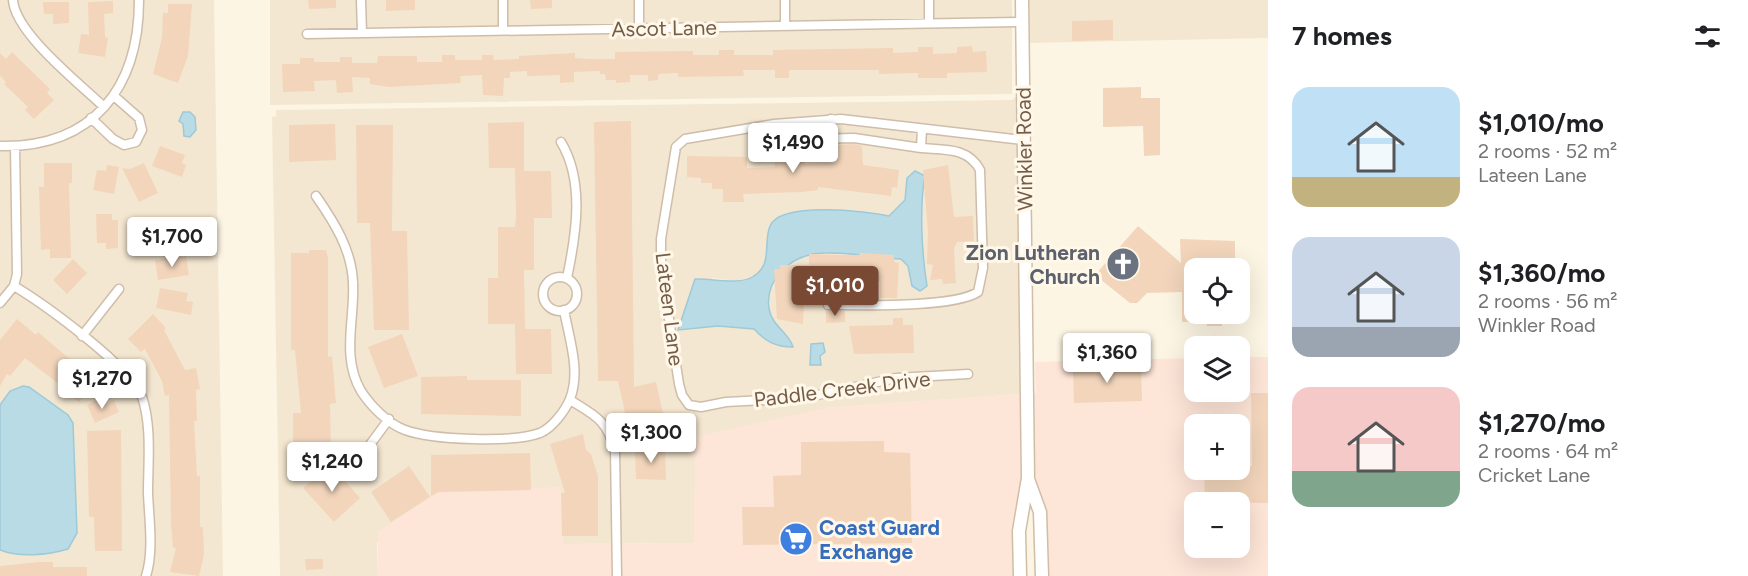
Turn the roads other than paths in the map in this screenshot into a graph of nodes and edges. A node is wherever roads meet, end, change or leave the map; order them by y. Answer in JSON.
{"nodes":[{"id":1,"x":13,"y":0,"type":"edge"},
{"id":2,"x":139,"y":0,"type":"edge"},
{"id":3,"x":361,"y":0,"type":"edge"},
{"id":4,"x":503,"y":0,"type":"edge"},
{"id":5,"x":639,"y":0,"type":"edge"},
{"id":6,"x":785,"y":0,"type":"edge"},
{"id":7,"x":929,"y":0,"type":"edge"},
{"id":8,"x":1022,"y":0,"type":"edge"},
{"id":9,"x":1023,"y":22,"type":"junction"},
{"id":10,"x":929,"y":23,"type":"junction"},
{"id":11,"x":785,"y":26,"type":"junction"},
{"id":12,"x":639,"y":28,"type":"junction"},
{"id":13,"x":503,"y":30,"type":"junction"},
{"id":14,"x":362,"y":33,"type":"junction"},
{"id":15,"x":306,"y":34,"type":"dead end"},
{"id":16,"x":114,"y":96,"type":"junction"},
{"id":17,"x":104,"y":107,"type":"junction"},
{"id":18,"x":91,"y":118,"type":"junction"},
{"id":19,"x":831,"y":119,"type":"junction"},
{"id":20,"x":922,"y":129,"type":"junction"},
{"id":21,"x":830,"y":138,"type":"junction"},
{"id":22,"x":765,"y":140,"type":"dead end"},
{"id":23,"x":1023,"y":140,"type":"junction"},
{"id":24,"x":561,"y":142,"type":"dead end"},
{"id":25,"x":0,"y":146,"type":"edge"},
{"id":26,"x":15,"y":146,"type":"junction"},
{"id":27,"x":921,"y":148,"type":"junction"},
{"id":28,"x":316,"y":196,"type":"dead end"},
{"id":29,"x":567,"y":278,"type":"junction"},
{"id":30,"x":14,"y":286,"type":"junction"},
{"id":31,"x":119,"y":289,"type":"dead end"},
{"id":32,"x":0,"y":303,"type":"edge"},
{"id":33,"x":828,"y":305,"type":"dead end"},
{"id":34,"x":564,"y":310,"type":"junction"},
{"id":35,"x":82,"y":336,"type":"junction"},
{"id":36,"x":968,"y":374,"type":"dead end"},
{"id":37,"x":570,"y":400,"type":"junction"},
{"id":38,"x":716,"y":403,"type":"joint"},
{"id":39,"x":388,"y":418,"type":"junction"},
{"id":40,"x":366,"y":450,"type":"dead end"},
{"id":41,"x":1028,"y":478,"type":"junction"},
{"id":42,"x":146,"y":576,"type":"edge"},
{"id":43,"x":617,"y":576,"type":"edge"},
{"id":44,"x":1020,"y":576,"type":"edge"},
{"id":45,"x":1042,"y":576,"type":"edge"}],
"edges":[{"from":1,"to":17,"type":"street"},
{"from":2,"to":16,"type":"street"},
{"from":3,"to":14,"type":"street"},
{"from":4,"to":13,"type":"street"},
{"from":5,"to":12,"type":"street"},
{"from":6,"to":11,"type":"street"},
{"from":7,"to":10,"type":"street"},
{"from":8,"to":9,"type":"street","name":"Winkler Road"},
{"from":9,"to":10,"type":"street","name":"Ascot Lane"},
{"from":9,"to":23,"type":"street","name":"Winkler Road"},
{"from":10,"to":11,"type":"street","name":"Ascot Lane"},
{"from":11,"to":12,"type":"street","name":"Ascot Lane"},
{"from":12,"to":13,"type":"street","name":"Ascot Lane"},
{"from":13,"to":14,"type":"street","name":"Ascot Lane"},
{"from":14,"to":15,"type":"street","name":"Ascot Lane"},
{"from":16,"to":17,"type":"street"},
{"from":16,"to":18,"type":"street"},
{"from":17,"to":18,"type":"street"},
{"from":18,"to":26,"type":"street"},
{"from":19,"to":20,"type":"street","name":"Lateen Lane"},
{"from":19,"to":21,"type":"street"},
{"from":19,"to":38,"type":"street","name":"Lateen Lane"},
{"from":20,"to":23,"type":"street","name":"Lateen Lane"},
{"from":20,"to":27,"type":"street"},
{"from":21,"to":22,"type":"street"},
{"from":21,"to":27,"type":"street"},
{"from":23,"to":41,"type":"street","name":"Winkler Road"},
{"from":24,"to":29,"type":"street"},
{"from":25,"to":26,"type":"street"},
{"from":26,"to":30,"type":"street"},
{"from":27,"to":33,"type":"street"},
{"from":28,"to":39,"type":"street"},
{"from":29,"to":34,"type":"street"},
{"from":29,"to":34,"type":"street"},
{"from":30,"to":32,"type":"street"},
{"from":30,"to":35,"type":"street"},
{"from":31,"to":35,"type":"street"},
{"from":34,"to":37,"type":"street"},
{"from":35,"to":42,"type":"street"},
{"from":36,"to":38,"type":"street","name":"Paddle Creek Drive"},
{"from":37,"to":39,"type":"street"},
{"from":37,"to":43,"type":"street"},
{"from":39,"to":40,"type":"street"},
{"from":41,"to":44,"type":"street","name":"Winkler Road"},
{"from":41,"to":45,"type":"street","name":"Winkler Road"}]}
